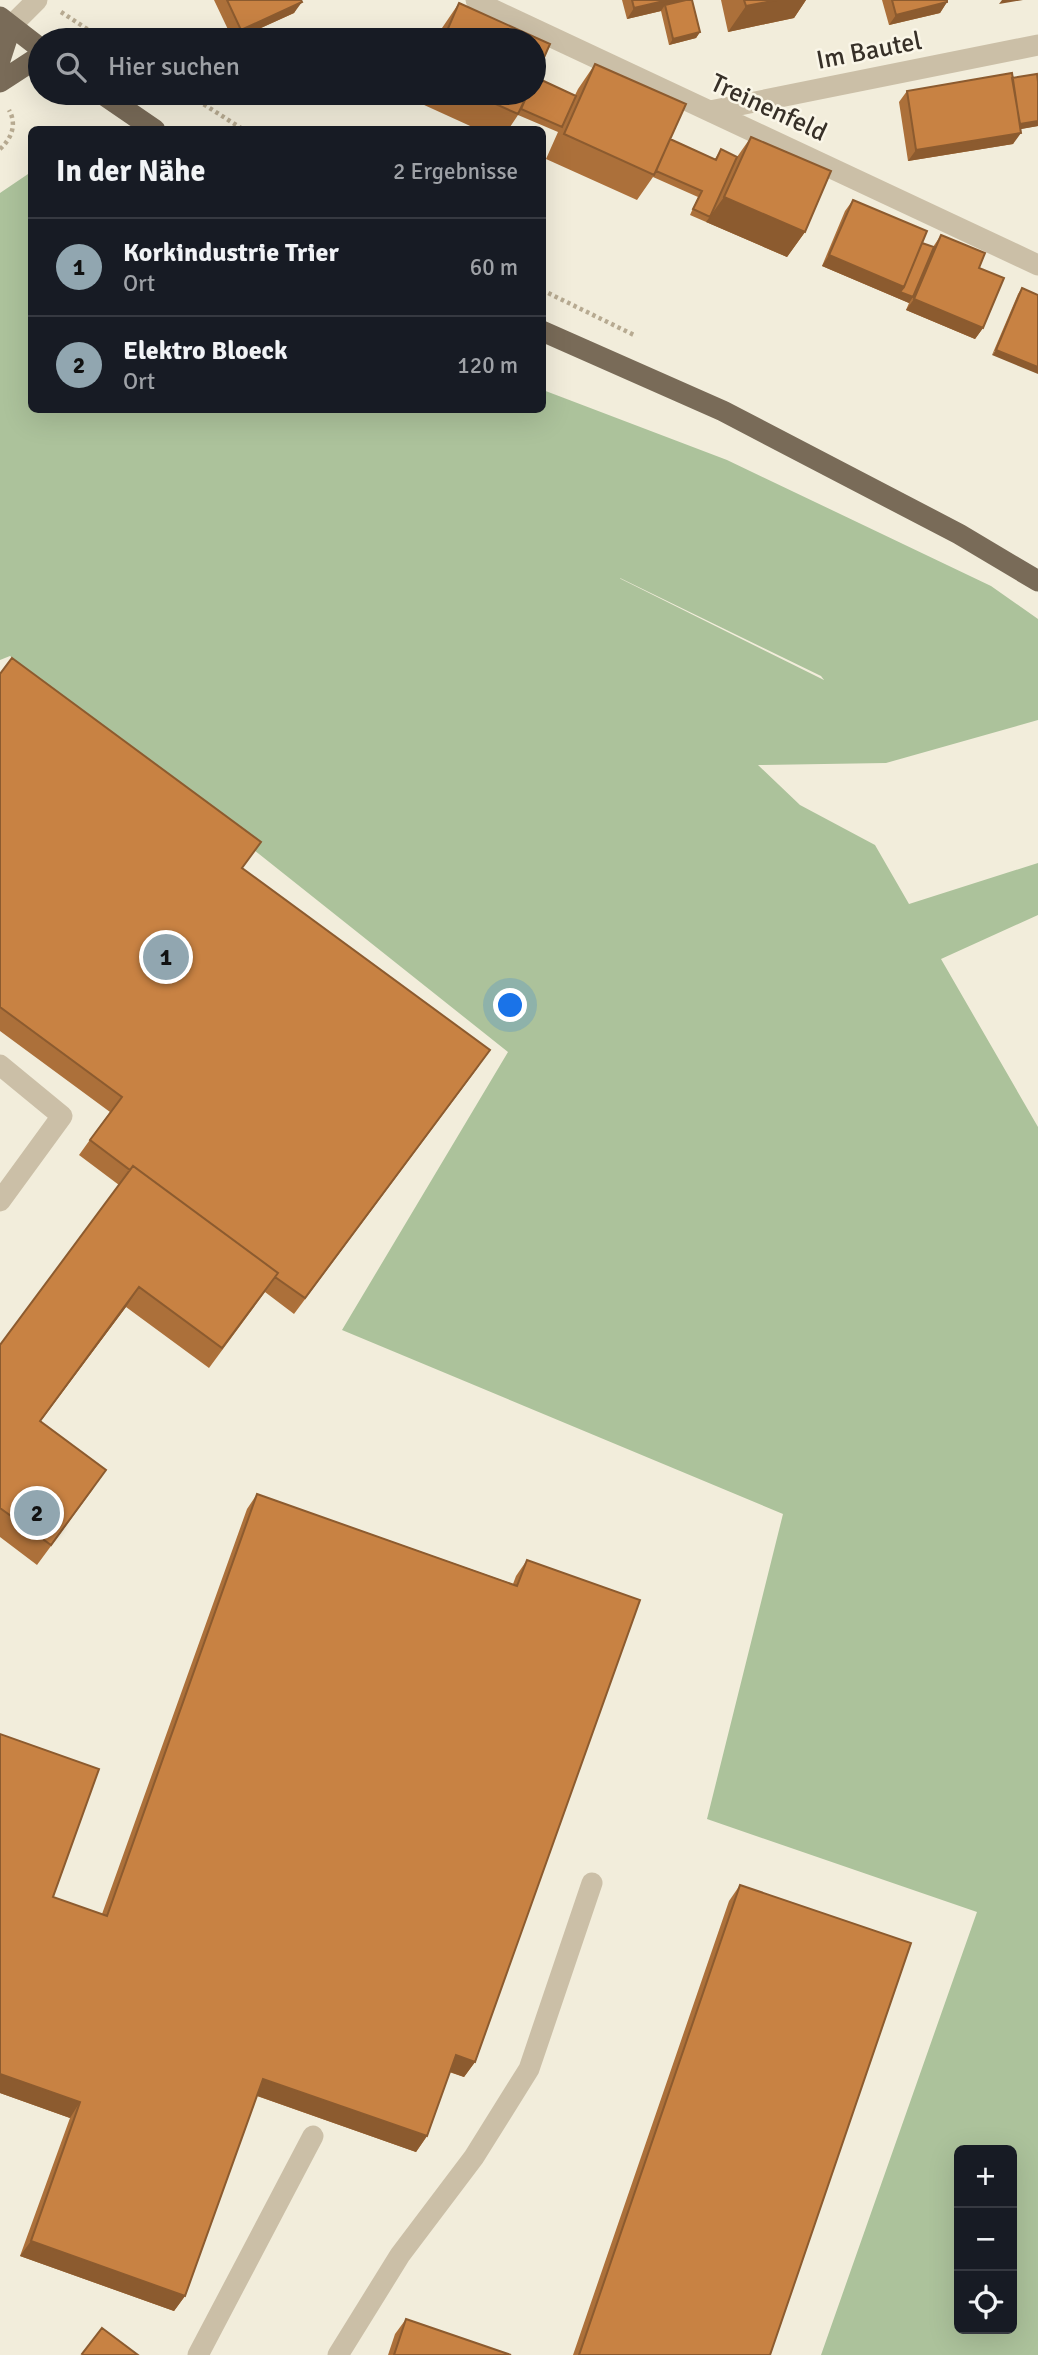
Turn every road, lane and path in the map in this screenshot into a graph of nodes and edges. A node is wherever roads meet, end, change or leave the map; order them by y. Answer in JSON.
{"nodes":[{"id":1,"x":476,"y":0,"type":"edge"},
{"id":2,"x":45,"y":3,"type":"edge"},
{"id":3,"x":4,"y":24,"type":"edge"},
{"id":4,"x":85,"y":28,"type":"edge"},
{"id":5,"x":531,"y":28,"type":"edge"},
{"id":6,"x":546,"y":35,"type":"edge"},
{"id":7,"x":28,"y":40,"type":"edge"},
{"id":8,"x":1038,"y":45,"type":"edge"},
{"id":9,"x":0,"y":60,"type":"edge"},
{"id":10,"x":28,"y":64,"type":"edge"},
{"id":11,"x":0,"y":82,"type":"edge"},
{"id":12,"x":119,"y":105,"type":"edge"},
{"id":13,"x":205,"y":105,"type":"edge"},
{"id":14,"x":6,"y":106,"type":"dead end"},
{"id":15,"x":710,"y":111,"type":"junction"},
{"id":16,"x":149,"y":126,"type":"edge"},
{"id":17,"x":238,"y":126,"type":"edge"},
{"id":18,"x":0,"y":149,"type":"edge"},
{"id":19,"x":1038,"y":265,"type":"edge"},
{"id":20,"x":546,"y":333,"type":"edge"},
{"id":21,"x":1038,"y":581,"type":"edge"},
{"id":22,"x":0,"y":1065,"type":"edge"},
{"id":23,"x":0,"y":1201,"type":"edge"},
{"id":24,"x":592,"y":1883,"type":"dead end"},
{"id":25,"x":313,"y":2136,"type":"dead end"},
{"id":26,"x":198,"y":2355,"type":"edge"},
{"id":27,"x":338,"y":2355,"type":"edge"}],
"edges":[{"from":1,"to":5,"type":"street","name":"Treinenfeld"},
{"from":2,"to":3,"type":"street"},
{"from":2,"to":4,"type":"path"},
{"from":3,"to":7,"type":"main road"},
{"from":3,"to":9,"type":"main road"},
{"from":6,"to":15,"type":"street","name":"Treinenfeld"},
{"from":8,"to":15,"type":"street","name":"Im Bautel"},
{"from":10,"to":11,"type":"main road"},
{"from":12,"to":16,"type":"main road"},
{"from":13,"to":17,"type":"path"},
{"from":14,"to":18,"type":"path"},
{"from":15,"to":19,"type":"street","name":"Treinenfeld"},
{"from":20,"to":21,"type":"main road"},
{"from":22,"to":23,"type":"street"},
{"from":24,"to":27,"type":"street"},
{"from":25,"to":26,"type":"street"}]}
